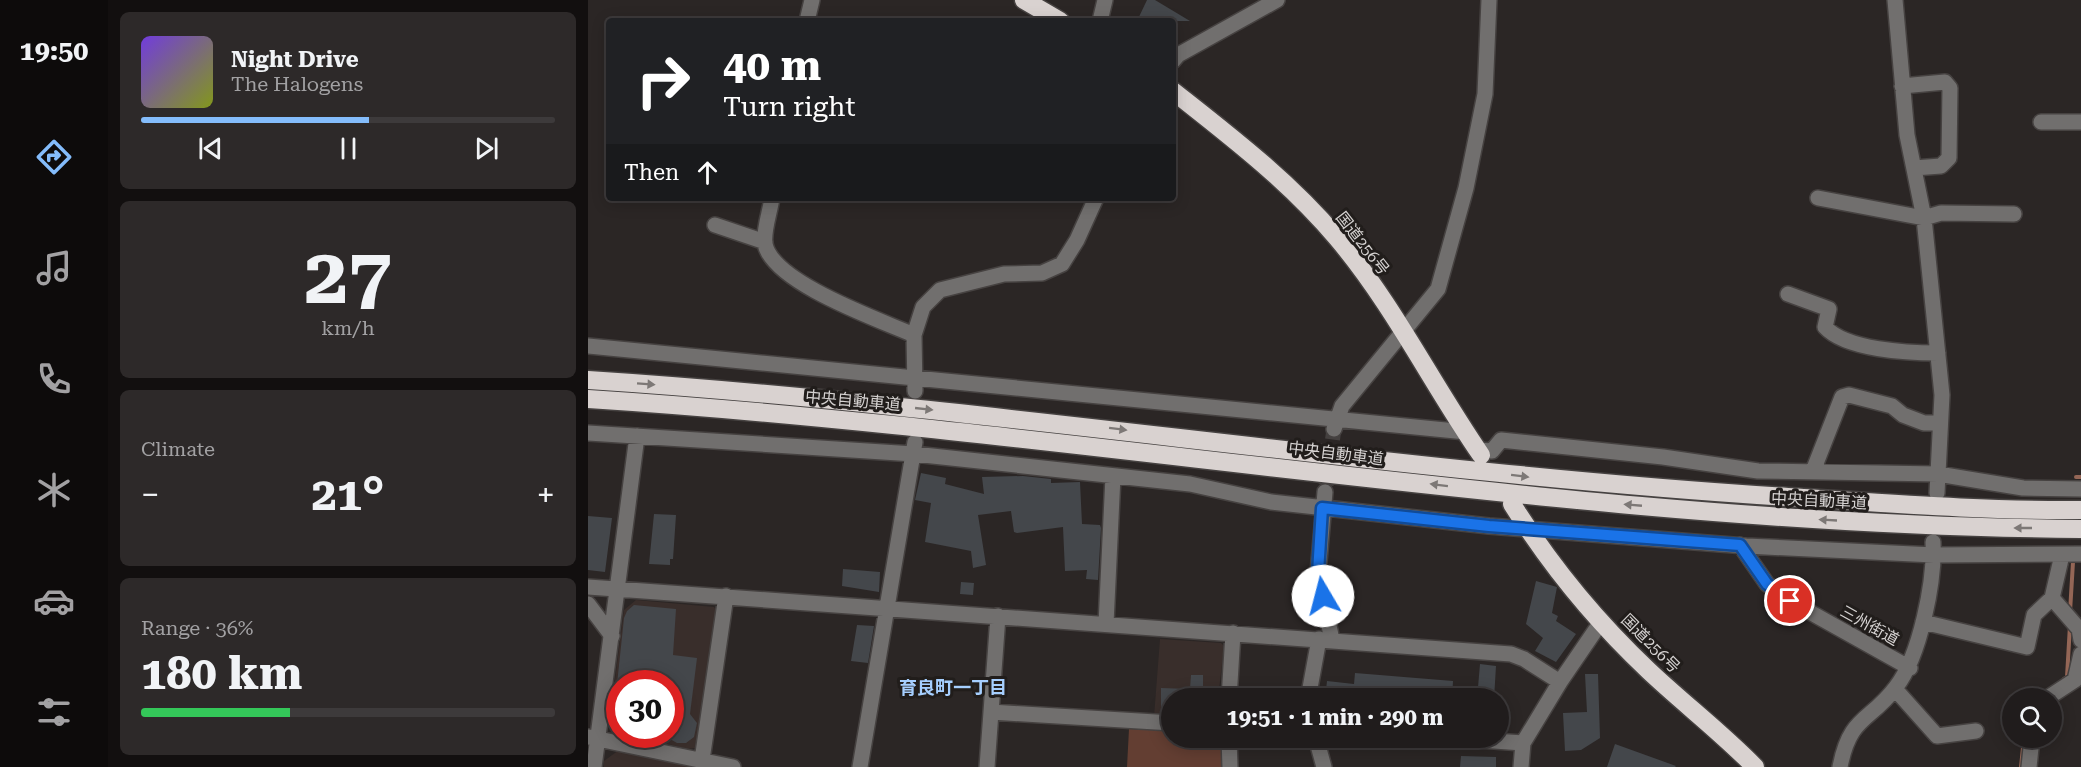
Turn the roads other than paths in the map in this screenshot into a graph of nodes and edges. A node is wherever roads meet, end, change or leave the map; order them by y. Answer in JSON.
{"nodes":[{"id":1,"x":812,"y":0,"type":"edge"},
{"id":2,"x":1024,"y":0,"type":"edge"},
{"id":3,"x":1105,"y":0,"type":"edge"},
{"id":4,"x":1277,"y":0,"type":"edge"},
{"id":5,"x":1489,"y":0,"type":"edge"},
{"id":6,"x":1895,"y":0,"type":"edge"},
{"id":7,"x":808,"y":18,"type":"edge"},
{"id":8,"x":1055,"y":18,"type":"edge"},
{"id":9,"x":1101,"y":18,"type":"edge"},
{"id":10,"x":1176,"y":57,"type":"edge"},
{"id":11,"x":1902,"y":86,"type":"junction"},
{"id":12,"x":1176,"y":93,"type":"edge"},
{"id":13,"x":2041,"y":122,"type":"dead end"},
{"id":14,"x":2081,"y":122,"type":"edge"},
{"id":15,"x":1914,"y":168,"type":"junction"},
{"id":16,"x":1818,"y":198,"type":"dead end"},
{"id":17,"x":772,"y":201,"type":"edge"},
{"id":18,"x":1095,"y":201,"type":"edge"},
{"id":19,"x":2014,"y":214,"type":"dead end"},
{"id":20,"x":1924,"y":218,"type":"junction"},
{"id":21,"x":715,"y":225,"type":"dead end"},
{"id":22,"x":765,"y":242,"type":"junction"},
{"id":23,"x":1788,"y":294,"type":"dead end"},
{"id":24,"x":1403,"y":333,"type":"junction"},
{"id":25,"x":914,"y":335,"type":"junction"},
{"id":26,"x":588,"y":346,"type":"edge"},
{"id":27,"x":1938,"y":353,"type":"junction"},
{"id":28,"x":588,"y":380,"type":"edge"},
{"id":29,"x":915,"y":383,"type":"junction"},
{"id":30,"x":588,"y":399,"type":"edge"},
{"id":31,"x":1940,"y":423,"type":"junction"},
{"id":32,"x":1336,"y":424,"type":"junction"},
{"id":33,"x":1466,"y":432,"type":"junction"},
{"id":34,"x":588,"y":433,"type":"edge"},
{"id":35,"x":637,"y":436,"type":"junction"},
{"id":36,"x":915,"y":448,"type":"junction"},
{"id":37,"x":1479,"y":453,"type":"joint"},
{"id":38,"x":1814,"y":471,"type":"junction"},
{"id":39,"x":1938,"y":474,"type":"junction"},
{"id":40,"x":1113,"y":476,"type":"junction"},
{"id":41,"x":2081,"y":489,"type":"edge"},
{"id":42,"x":1325,"y":492,"type":"tunnel mouth"},
{"id":43,"x":1937,"y":493,"type":"dead end"},
{"id":44,"x":1512,"y":504,"type":"dead end"},
{"id":45,"x":1322,"y":508,"type":"junction"},
{"id":46,"x":2081,"y":510,"type":"edge"},
{"id":47,"x":1527,"y":529,"type":"junction"},
{"id":48,"x":2081,"y":529,"type":"edge"},
{"id":49,"x":1740,"y":545,"type":"junction"},
{"id":50,"x":1934,"y":549,"type":"junction"},
{"id":51,"x":2081,"y":554,"type":"edge"},
{"id":52,"x":2062,"y":555,"type":"junction"},
{"id":53,"x":588,"y":587,"type":"edge"},
{"id":54,"x":619,"y":588,"type":"junction"},
{"id":55,"x":726,"y":596,"type":"junction"},
{"id":56,"x":2052,"y":598,"type":"junction"},
{"id":57,"x":588,"y":604,"type":"edge"},
{"id":58,"x":889,"y":607,"type":"junction"},
{"id":59,"x":998,"y":616,"type":"junction"},
{"id":60,"x":1601,"y":622,"type":"junction"},
{"id":61,"x":1923,"y":622,"type":"junction"},
{"id":62,"x":1106,"y":624,"type":"junction"},
{"id":63,"x":1233,"y":633,"type":"junction"},
{"id":64,"x":2079,"y":634,"type":"edge"},
{"id":65,"x":612,"y":636,"type":"junction"},
{"id":66,"x":1326,"y":640,"type":"junction"},
{"id":67,"x":2081,"y":654,"type":"edge"},
{"id":68,"x":1910,"y":668,"type":"junction"},
{"id":69,"x":1560,"y":682,"type":"junction"},
{"id":70,"x":1230,"y":688,"type":"edge"},
{"id":71,"x":1309,"y":688,"type":"edge"},
{"id":72,"x":1895,"y":689,"type":"junction"},
{"id":73,"x":2062,"y":689,"type":"edge"},
{"id":74,"x":992,"y":712,"type":"junction"},
{"id":75,"x":1161,"y":722,"type":"edge"},
{"id":76,"x":1976,"y":731,"type":"dead end"},
{"id":77,"x":593,"y":737,"type":"edge"},
{"id":78,"x":1509,"y":742,"type":"edge"},
{"id":79,"x":1523,"y":743,"type":"junction"},
{"id":80,"x":1229,"y":748,"type":"edge"},
{"id":81,"x":1319,"y":748,"type":"edge"},
{"id":82,"x":2031,"y":748,"type":"edge"},
{"id":83,"x":702,"y":760,"type":"junction"},
{"id":84,"x":594,"y":767,"type":"edge"},
{"id":85,"x":733,"y":767,"type":"edge"},
{"id":86,"x":860,"y":767,"type":"edge"},
{"id":87,"x":987,"y":767,"type":"edge"},
{"id":88,"x":1230,"y":767,"type":"edge"},
{"id":89,"x":1324,"y":767,"type":"edge"},
{"id":90,"x":1521,"y":767,"type":"edge"},
{"id":91,"x":1755,"y":767,"type":"edge"},
{"id":92,"x":1840,"y":767,"type":"edge"},
{"id":93,"x":2029,"y":767,"type":"edge"}],
"edges":[{"from":1,"to":7,"type":"street"},
{"from":2,"to":8,"type":"highway"},
{"from":3,"to":9,"type":"street"},
{"from":4,"to":10,"type":"street"},
{"from":5,"to":24,"type":"street"},
{"from":6,"to":11,"type":"street"},
{"from":11,"to":15,"type":"street"},
{"from":11,"to":15,"type":"street"},
{"from":12,"to":24,"type":"highway","name":"国道256号"},
{"from":13,"to":14,"type":"street"},
{"from":15,"to":20,"type":"street"},
{"from":16,"to":20,"type":"street"},
{"from":17,"to":22,"type":"street"},
{"from":18,"to":25,"type":"street"},
{"from":19,"to":20,"type":"street"},
{"from":20,"to":27,"type":"street"},
{"from":21,"to":22,"type":"street"},
{"from":22,"to":25,"type":"street"},
{"from":23,"to":27,"type":"street"},
{"from":24,"to":32,"type":"street"},
{"from":24,"to":33,"type":"highway","name":"国道256号"},
{"from":25,"to":29,"type":"street"},
{"from":26,"to":29,"type":"street"},
{"from":27,"to":31,"type":"street"},
{"from":28,"to":46,"type":"highway","name":"中央自動車道","one_way":true},
{"from":29,"to":32,"type":"street"},
{"from":48,"to":30,"type":"highway","name":"中央自動車道","one_way":true},
{"from":31,"to":38,"type":"street"},
{"from":31,"to":39,"type":"street"},
{"from":32,"to":33,"type":"street"},
{"from":33,"to":37,"type":"highway","name":"国道256号"},
{"from":34,"to":35,"type":"street"},
{"from":35,"to":36,"type":"street"},
{"from":35,"to":54,"type":"street"},
{"from":36,"to":40,"type":"street"},
{"from":36,"to":58,"type":"street"},
{"from":37,"to":38,"type":"street"},
{"from":38,"to":39,"type":"street"},
{"from":39,"to":41,"type":"street"},
{"from":39,"to":43,"type":"street"},
{"from":40,"to":45,"type":"street"},
{"from":40,"to":62,"type":"street"},
{"from":42,"to":45,"type":"street"},
{"from":44,"to":47,"type":"highway","name":"国道256号"},
{"from":45,"to":47,"type":"street"},
{"from":45,"to":66,"type":"street"},
{"from":47,"to":49,"type":"street"},
{"from":47,"to":60,"type":"highway","name":"国道256号"},
{"from":49,"to":50,"type":"street"},
{"from":49,"to":68,"type":"street","name":"三州街道"},
{"from":50,"to":52,"type":"street"},
{"from":50,"to":61,"type":"street"},
{"from":51,"to":52,"type":"street"},
{"from":52,"to":56,"type":"street"},
{"from":53,"to":54,"type":"street"},
{"from":54,"to":55,"type":"street"},
{"from":54,"to":65,"type":"street"},
{"from":55,"to":58,"type":"street"},
{"from":55,"to":83,"type":"street"},
{"from":56,"to":61,"type":"street"},
{"from":56,"to":64,"type":"street"},
{"from":57,"to":65,"type":"street"},
{"from":58,"to":59,"type":"street"},
{"from":58,"to":86,"type":"street"},
{"from":59,"to":62,"type":"street"},
{"from":59,"to":74,"type":"street"},
{"from":60,"to":69,"type":"street"},
{"from":60,"to":91,"type":"highway","name":"国道256号"},
{"from":61,"to":68,"type":"street"},
{"from":62,"to":63,"type":"street"},
{"from":63,"to":66,"type":"street"},
{"from":63,"to":70,"type":"street"},
{"from":65,"to":77,"type":"street"},
{"from":66,"to":69,"type":"street"},
{"from":66,"to":71,"type":"street"},
{"from":67,"to":73,"type":"street"},
{"from":68,"to":72,"type":"street"},
{"from":69,"to":79,"type":"street"},
{"from":72,"to":76,"type":"street"},
{"from":72,"to":92,"type":"street"},
{"from":74,"to":75,"type":"street"},
{"from":74,"to":87,"type":"street"},
{"from":77,"to":83,"type":"street"},
{"from":77,"to":84,"type":"street"},
{"from":78,"to":79,"type":"street"},
{"from":79,"to":90,"type":"street"},
{"from":80,"to":88,"type":"street"},
{"from":81,"to":89,"type":"street"},
{"from":82,"to":93,"type":"street"},
{"from":83,"to":85,"type":"street"}]}
